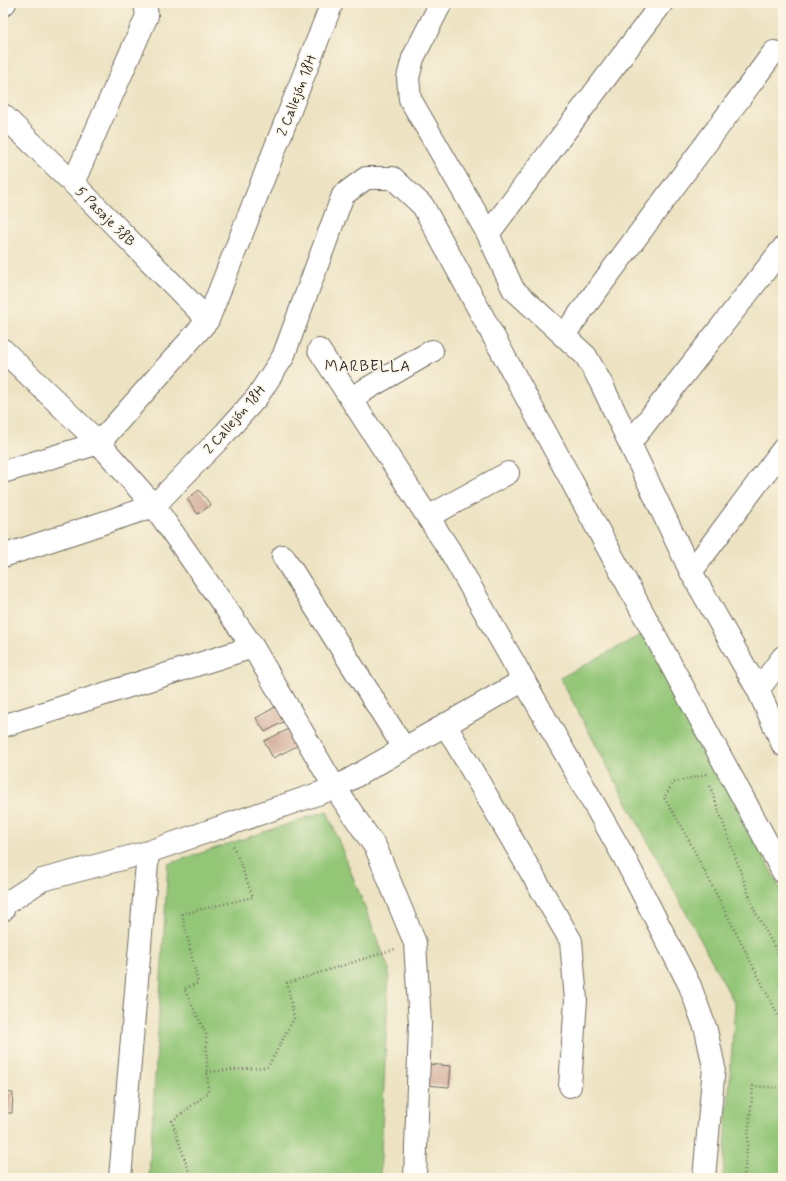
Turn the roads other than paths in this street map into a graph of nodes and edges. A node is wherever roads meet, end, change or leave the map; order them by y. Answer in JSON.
{"nodes":[{"id":1,"x":145,"y":3,"type":"edge"},
{"id":2,"x":332,"y":3,"type":"edge"},
{"id":3,"x":441,"y":3,"type":"edge"},
{"id":4,"x":662,"y":3,"type":"edge"},
{"id":5,"x":774,"y":52,"type":"dead end"},
{"id":6,"x":3,"y":115,"type":"edge"},
{"id":7,"x":73,"y":183,"type":"junction"},
{"id":8,"x":488,"y":234,"type":"junction"},
{"id":9,"x":783,"y":248,"type":"edge"},
{"id":10,"x":208,"y":320,"type":"junction"},
{"id":11,"x":563,"y":336,"type":"junction"},
{"id":12,"x":3,"y":350,"type":"edge"},
{"id":13,"x":319,"y":350,"type":"dead end"},
{"id":14,"x":432,"y":351,"type":"dead end"},
{"id":15,"x":351,"y":398,"type":"junction"},
{"id":16,"x":99,"y":443,"type":"junction"},
{"id":17,"x":630,"y":443,"type":"junction"},
{"id":18,"x":783,"y":449,"type":"edge"},
{"id":19,"x":3,"y":472,"type":"edge"},
{"id":20,"x":508,"y":473,"type":"dead end"},
{"id":21,"x":154,"y":506,"type":"junction"},
{"id":22,"x":428,"y":517,"type":"junction"},
{"id":23,"x":3,"y":556,"type":"edge"},
{"id":24,"x":283,"y":556,"type":"dead end"},
{"id":25,"x":692,"y":572,"type":"junction"},
{"id":26,"x":253,"y":647,"type":"junction"},
{"id":27,"x":783,"y":657,"type":"edge"},
{"id":28,"x":524,"y":680,"type":"junction"},
{"id":29,"x":758,"y":690,"type":"junction"},
{"id":30,"x":445,"y":724,"type":"junction"},
{"id":31,"x":3,"y":726,"type":"edge"},
{"id":32,"x":783,"y":745,"type":"edge"},
{"id":33,"x":404,"y":748,"type":"junction"},
{"id":34,"x":335,"y":788,"type":"junction"},
{"id":35,"x":148,"y":852,"type":"junction"},
{"id":36,"x":783,"y":872,"type":"edge"},
{"id":37,"x":3,"y":910,"type":"edge"},
{"id":38,"x":570,"y":1086,"type":"dead end"},
{"id":39,"x":120,"y":1178,"type":"edge"},
{"id":40,"x":415,"y":1178,"type":"edge"},
{"id":41,"x":704,"y":1178,"type":"edge"}],
"edges":[{"from":1,"to":7,"type":"street"},
{"from":2,"to":10,"type":"street","name":"2 Callejón 18H"},
{"from":3,"to":8,"type":"street"},
{"from":4,"to":8,"type":"street"},
{"from":5,"to":11,"type":"street"},
{"from":6,"to":7,"type":"street","name":"5 Pasaje 38B"},
{"from":7,"to":10,"type":"street","name":"5 Pasaje 38B"},
{"from":8,"to":11,"type":"street"},
{"from":9,"to":17,"type":"street"},
{"from":10,"to":16,"type":"street","name":"2 Callejón 18H"},
{"from":11,"to":17,"type":"street"},
{"from":12,"to":16,"type":"street"},
{"from":13,"to":15,"type":"street"},
{"from":14,"to":15,"type":"street"},
{"from":15,"to":22,"type":"street"},
{"from":16,"to":19,"type":"street"},
{"from":16,"to":21,"type":"street"},
{"from":17,"to":25,"type":"street"},
{"from":18,"to":25,"type":"street"},
{"from":20,"to":22,"type":"street"},
{"from":21,"to":23,"type":"street","name":"2 Callejón 18H"},
{"from":21,"to":26,"type":"street"},
{"from":21,"to":36,"type":"street","name":"2 Callejón 18H"},
{"from":22,"to":28,"type":"street"},
{"from":24,"to":33,"type":"street"},
{"from":25,"to":29,"type":"street"},
{"from":26,"to":31,"type":"street"},
{"from":26,"to":34,"type":"street"},
{"from":27,"to":29,"type":"street"},
{"from":28,"to":30,"type":"street"},
{"from":28,"to":41,"type":"street"},
{"from":29,"to":32,"type":"street"},
{"from":30,"to":33,"type":"street"},
{"from":30,"to":38,"type":"street"},
{"from":33,"to":34,"type":"street"},
{"from":34,"to":35,"type":"street"},
{"from":34,"to":40,"type":"street"},
{"from":35,"to":37,"type":"street"},
{"from":35,"to":39,"type":"street"}]}
